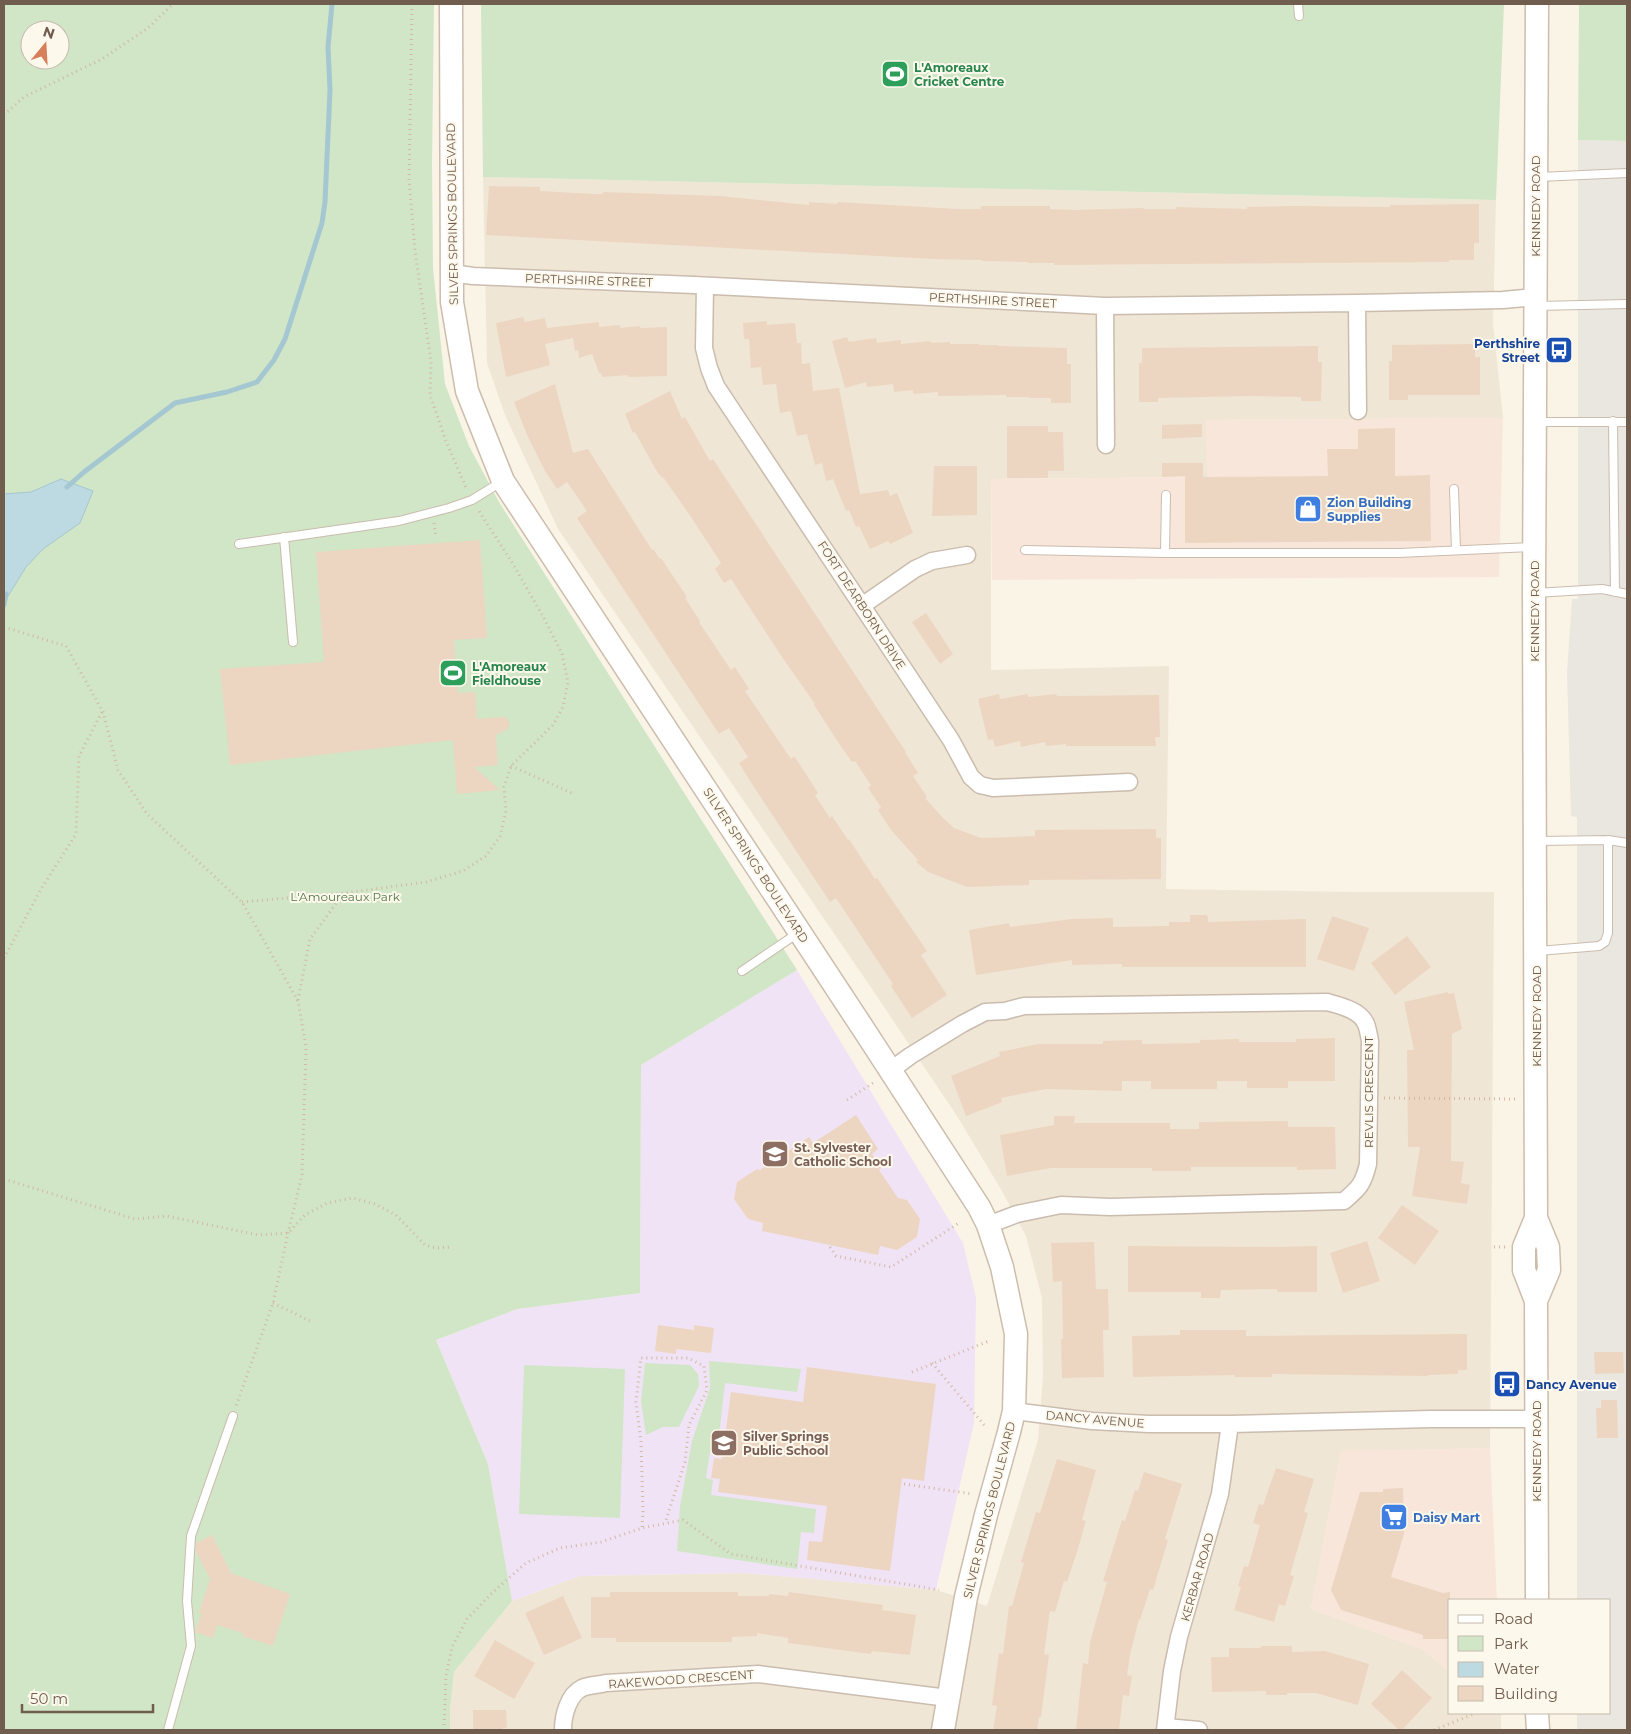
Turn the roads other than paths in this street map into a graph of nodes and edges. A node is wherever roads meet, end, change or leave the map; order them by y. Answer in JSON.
{"nodes":[{"id":1,"x":451,"y":4,"type":"edge"},
{"id":2,"x":1298,"y":4,"type":"edge"},
{"id":3,"x":1536,"y":4,"type":"edge"},
{"id":4,"x":1299,"y":16,"type":"dead end"},
{"id":5,"x":1627,"y":174,"type":"edge"},
{"id":6,"x":1535,"y":177,"type":"junction"},
{"id":7,"x":452,"y":273,"type":"junction"},
{"id":8,"x":705,"y":286,"type":"junction"},
{"id":9,"x":1535,"y":301,"type":"junction"},
{"id":10,"x":1357,"y":304,"type":"junction"},
{"id":11,"x":1627,"y":304,"type":"edge"},
{"id":12,"x":1105,"y":306,"type":"junction"},
{"id":13,"x":1358,"y":411,"type":"dead end"},
{"id":14,"x":1535,"y":422,"type":"junction"},
{"id":15,"x":1613,"y":422,"type":"junction"},
{"id":16,"x":1627,"y":422,"type":"edge"},
{"id":17,"x":1106,"y":444,"type":"dead end"},
{"id":18,"x":503,"y":481,"type":"junction"},
{"id":19,"x":1454,"y":489,"type":"dead end"},
{"id":20,"x":1166,"y":495,"type":"dead end"},
{"id":21,"x":284,"y":537,"type":"junction"},
{"id":22,"x":239,"y":544,"type":"dead end"},
{"id":23,"x":1534,"y":547,"type":"junction"},
{"id":24,"x":1025,"y":550,"type":"dead end"},
{"id":25,"x":1456,"y":550,"type":"junction"},
{"id":26,"x":1166,"y":553,"type":"junction"},
{"id":27,"x":967,"y":555,"type":"dead end"},
{"id":28,"x":1615,"y":592,"type":"junction"},
{"id":29,"x":1534,"y":593,"type":"junction"},
{"id":30,"x":1627,"y":594,"type":"edge"},
{"id":31,"x":863,"y":605,"type":"junction"},
{"id":32,"x":293,"y":642,"type":"dead end"},
{"id":33,"x":1129,"y":782,"type":"dead end"},
{"id":34,"x":1608,"y":840,"type":"junction"},
{"id":35,"x":1536,"y":841,"type":"junction"},
{"id":36,"x":1627,"y":843,"type":"edge"},
{"id":37,"x":800,"y":932,"type":"junction"},
{"id":38,"x":1536,"y":952,"type":"junction"},
{"id":39,"x":742,"y":971,"type":"dead end"},
{"id":40,"x":886,"y":1074,"type":"junction"},
{"id":41,"x":988,"y":1224,"type":"junction"},
{"id":42,"x":1014,"y":1411,"type":"junction"},
{"id":43,"x":233,"y":1416,"type":"road end"},
{"id":44,"x":1536,"y":1420,"type":"junction"},
{"id":45,"x":1230,"y":1424,"type":"junction"},
{"id":46,"x":1537,"y":1599,"type":"edge"},
{"id":47,"x":948,"y":1698,"type":"junction"},
{"id":48,"x":1538,"y":1714,"type":"edge"},
{"id":49,"x":1165,"y":1729,"type":"edge"},
{"id":50,"x":168,"y":1730,"type":"edge"},
{"id":51,"x":562,"y":1730,"type":"edge"},
{"id":52,"x":943,"y":1730,"type":"edge"},
{"id":53,"x":1199,"y":1730,"type":"edge"},
{"id":54,"x":1538,"y":1730,"type":"edge"}],
"edges":[{"from":1,"to":7,"type":"street","name":"SILVER SPRINGS BOULEVARD"},
{"from":2,"to":4,"type":"lane"},
{"from":3,"to":6,"type":"street","name":"KENNEDY ROAD"},
{"from":5,"to":6,"type":"lane"},
{"from":6,"to":9,"type":"street","name":"KENNEDY ROAD"},
{"from":7,"to":8,"type":"street","name":"PERTHSHIRE STREET"},
{"from":7,"to":18,"type":"street","name":"SILVER SPRINGS BOULEVARD"},
{"from":8,"to":12,"type":"street","name":"PERTHSHIRE STREET"},
{"from":8,"to":31,"type":"street","name":"FORT DEARBORN DRIVE"},
{"from":9,"to":10,"type":"street","name":"PERTHSHIRE STREET"},
{"from":9,"to":11,"type":"lane"},
{"from":9,"to":14,"type":"street","name":"KENNEDY ROAD"},
{"from":10,"to":12,"type":"street","name":"PERTHSHIRE STREET"},
{"from":10,"to":13,"type":"street"},
{"from":12,"to":17,"type":"street"},
{"from":14,"to":15,"type":"lane"},
{"from":14,"to":23,"type":"street","name":"KENNEDY ROAD"},
{"from":15,"to":16,"type":"lane"},
{"from":15,"to":28,"type":"lane"},
{"from":18,"to":21,"type":"lane"},
{"from":18,"to":37,"type":"street","name":"SILVER SPRINGS BOULEVARD"},
{"from":19,"to":25,"type":"lane"},
{"from":20,"to":26,"type":"lane"},
{"from":21,"to":22,"type":"lane"},
{"from":21,"to":32,"type":"lane"},
{"from":23,"to":25,"type":"lane"},
{"from":23,"to":29,"type":"street","name":"KENNEDY ROAD"},
{"from":24,"to":26,"type":"lane"},
{"from":25,"to":26,"type":"lane"},
{"from":27,"to":31,"type":"street"},
{"from":28,"to":29,"type":"lane"},
{"from":28,"to":30,"type":"lane"},
{"from":29,"to":35,"type":"street","name":"KENNEDY ROAD"},
{"from":31,"to":33,"type":"street","name":"FORT DEARBORN DRIVE"},
{"from":34,"to":35,"type":"lane"},
{"from":34,"to":36,"type":"lane"},
{"from":34,"to":38,"type":"lane"},
{"from":35,"to":38,"type":"street","name":"KENNEDY ROAD"},
{"from":37,"to":39,"type":"lane"},
{"from":37,"to":40,"type":"street","name":"SILVER SPRINGS BOULEVARD"},
{"from":38,"to":44,"type":"street","name":"KENNEDY ROAD"},
{"from":40,"to":41,"type":"street","name":"SILVER SPRINGS BOULEVARD"},
{"from":40,"to":41,"type":"street","name":"REVLIS CRESCENT"},
{"from":41,"to":42,"type":"street","name":"SILVER SPRINGS BOULEVARD"},
{"from":42,"to":45,"type":"street","name":"DANCY AVENUE"},
{"from":42,"to":47,"type":"street","name":"SILVER SPRINGS BOULEVARD"},
{"from":43,"to":50,"type":"lane"},
{"from":44,"to":45,"type":"street","name":"DANCY AVENUE"},
{"from":44,"to":46,"type":"street","name":"KENNEDY ROAD"},
{"from":45,"to":49,"type":"street","name":"KERBAR ROAD"},
{"from":47,"to":51,"type":"street","name":"RAKEWOOD CRESCENT"},
{"from":47,"to":52,"type":"street","name":"SILVER SPRINGS BOULEVARD"},
{"from":48,"to":54,"type":"street"},
{"from":49,"to":53,"type":"street"}]}
